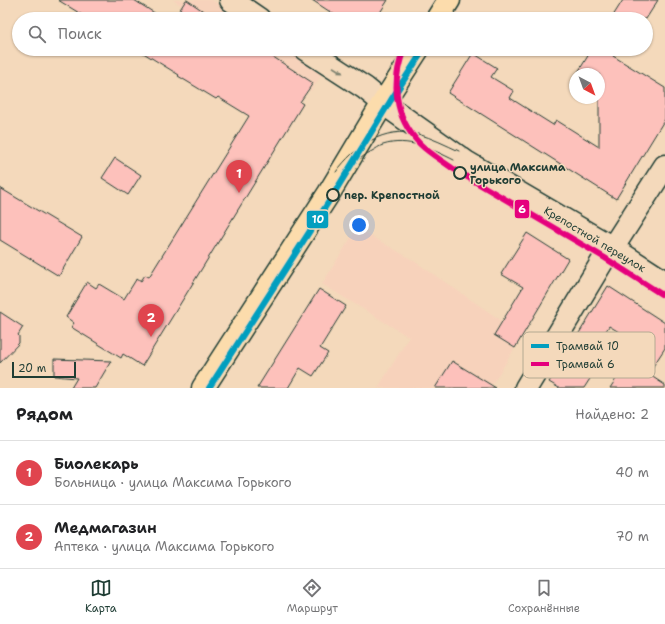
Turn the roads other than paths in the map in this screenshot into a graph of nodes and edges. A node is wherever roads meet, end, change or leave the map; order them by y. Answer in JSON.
{"nodes":[{"id":1,"x":231,"y":0,"type":"edge"},
{"id":2,"x":449,"y":0,"type":"edge"},
{"id":3,"x":249,"y":12,"type":"edge"},
{"id":4,"x":441,"y":12,"type":"edge"},
{"id":5,"x":316,"y":56,"type":"edge"},
{"id":6,"x":413,"y":56,"type":"edge"},
{"id":7,"x":383,"y":103,"type":"junction"},
{"id":8,"x":665,"y":166,"type":"edge"},
{"id":9,"x":612,"y":247,"type":"junction"},
{"id":10,"x":665,"y":282,"type":"edge"},
{"id":11,"x":560,"y":332,"type":"edge"},
{"id":12,"x":532,"y":378,"type":"edge"},
{"id":13,"x":203,"y":388,"type":"edge"},
{"id":14,"x":526,"y":388,"type":"edge"}],
"edges":[{"from":1,"to":3,"type":"street"},
{"from":2,"to":4,"type":"main road"},
{"from":5,"to":7,"type":"street","name":"Крепостной переулок","one_way":true},
{"from":6,"to":7,"type":"main road"},
{"from":7,"to":9,"type":"street","name":"Крепостной переулок"},
{"from":7,"to":13,"type":"main road"},
{"from":8,"to":9,"type":"street"},
{"from":9,"to":10,"type":"street","name":"Крепостной переулок"},
{"from":9,"to":11,"type":"street"},
{"from":12,"to":14,"type":"street"}]}
